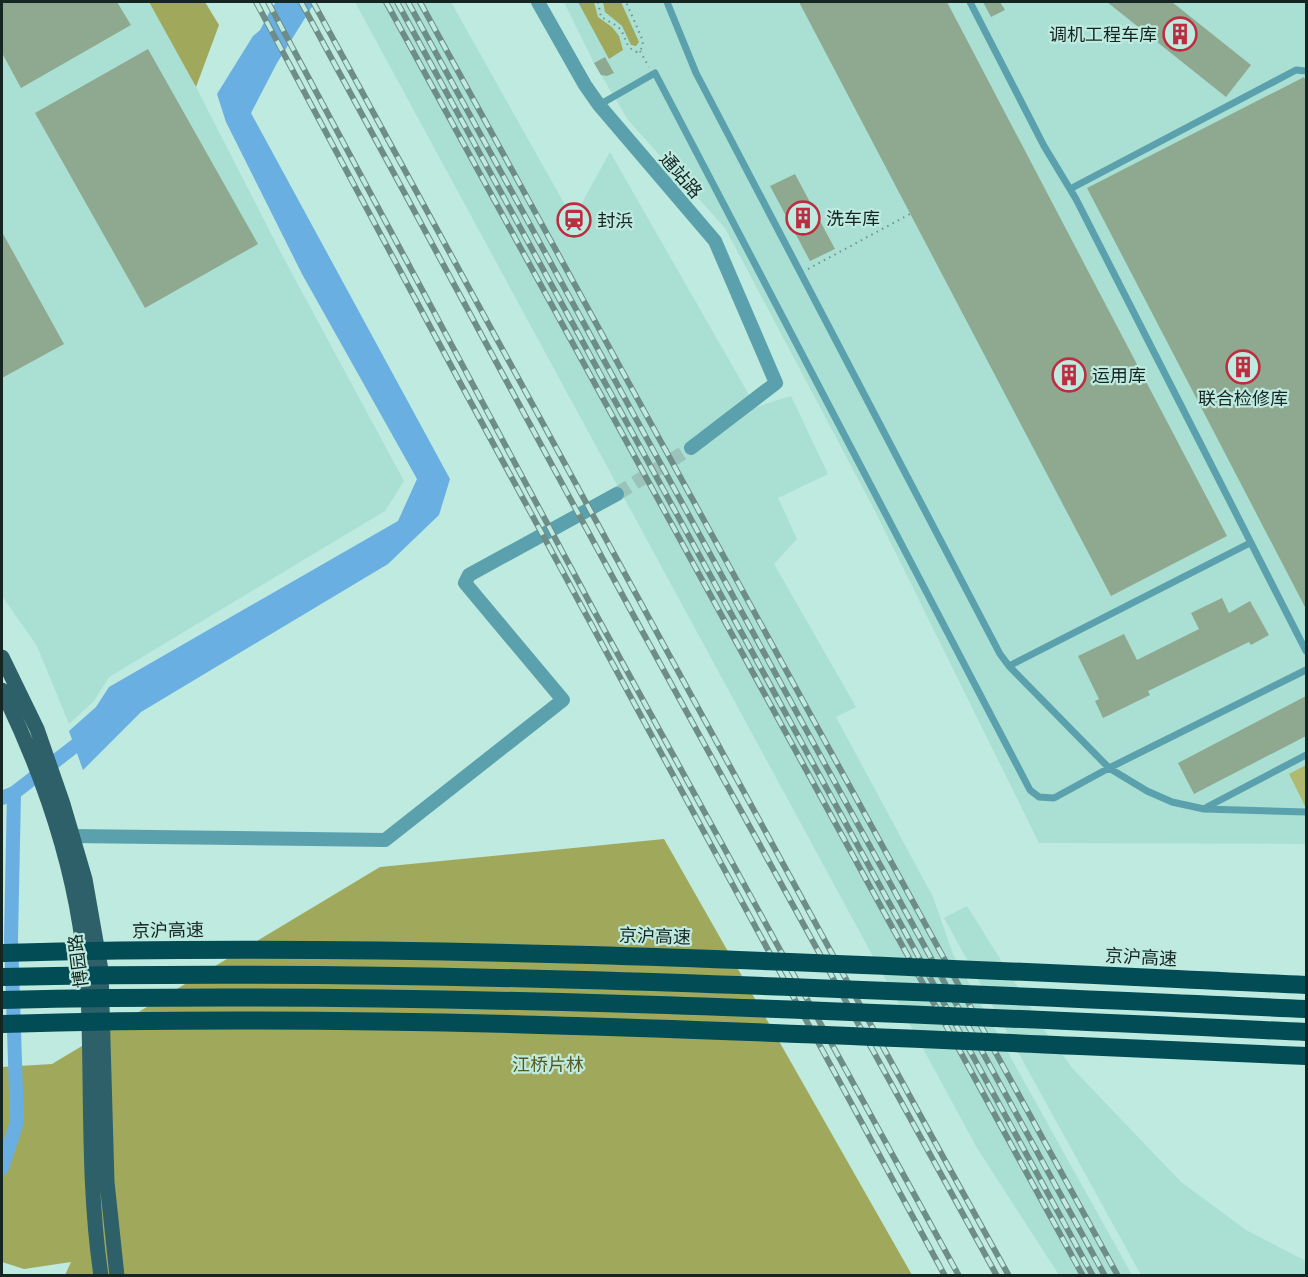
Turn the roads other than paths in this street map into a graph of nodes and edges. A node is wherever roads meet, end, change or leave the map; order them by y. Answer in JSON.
{"nodes":[{"id":1,"x":538,"y":2,"type":"edge"},
{"id":2,"x":668,"y":2,"type":"edge"},
{"id":3,"x":970,"y":2,"type":"edge"},
{"id":4,"x":1306,"y":71,"type":"edge"},
{"id":5,"x":599,"y":105,"type":"junction"},
{"id":6,"x":1070,"y":189,"type":"junction"},
{"id":7,"x":691,"y":448,"type":"tunnel mouth"},
{"id":8,"x":617,"y":494,"type":"tunnel mouth"},
{"id":9,"x":1250,"y":543,"type":"junction"},
{"id":10,"x":1306,"y":651,"type":"edge"},
{"id":11,"x":2,"y":657,"type":"edge"},
{"id":12,"x":1009,"y":666,"type":"junction"},
{"id":13,"x":1306,"y":670,"type":"edge"},
{"id":14,"x":2,"y":690,"type":"edge"},
{"id":15,"x":35,"y":744,"type":"junction"},
{"id":16,"x":1306,"y":755,"type":"edge"},
{"id":17,"x":1108,"y":768,"type":"junction"},
{"id":18,"x":54,"y":799,"type":"junction"},
{"id":19,"x":1204,"y":809,"type":"junction"},
{"id":20,"x":1306,"y":812,"type":"edge"},
{"id":21,"x":72,"y":836,"type":"junction"},
{"id":22,"x":2,"y":953,"type":"edge"},
{"id":23,"x":2,"y":977,"type":"edge"},
{"id":24,"x":1306,"y":985,"type":"edge"},
{"id":25,"x":2,"y":1000,"type":"edge"},
{"id":26,"x":1306,"y":1009,"type":"edge"},
{"id":27,"x":2,"y":1024,"type":"edge"},
{"id":28,"x":1306,"y":1032,"type":"edge"},
{"id":29,"x":1306,"y":1056,"type":"edge"},
{"id":30,"x":101,"y":1275,"type":"edge"},
{"id":31,"x":117,"y":1275,"type":"edge"}],
"edges":[{"from":1,"to":5,"type":"street","name":"通站路"},
{"from":2,"to":12,"type":"lane"},
{"from":3,"to":6,"type":"lane"},
{"from":4,"to":6,"type":"lane"},
{"from":5,"to":7,"type":"street","name":"通站路"},
{"from":5,"to":17,"type":"lane"},
{"from":6,"to":9,"type":"lane"},
{"from":8,"to":21,"type":"street"},
{"from":9,"to":10,"type":"lane"},
{"from":9,"to":12,"type":"lane"},
{"from":11,"to":15,"type":"main road","name":"博园路"},
{"from":12,"to":17,"type":"lane"},
{"from":13,"to":17,"type":"lane"},
{"from":14,"to":15,"type":"main road","name":"博园路"},
{"from":15,"to":18,"type":"main road","name":"博园路"},
{"from":16,"to":19,"type":"lane"},
{"from":17,"to":19,"type":"lane"},
{"from":18,"to":21,"type":"main road","name":"博园路"},
{"from":18,"to":30,"type":"main road","name":"博园路"},
{"from":19,"to":20,"type":"lane"},
{"from":21,"to":31,"type":"main road","name":"博园路"},
{"from":22,"to":24,"type":"highway","name":"京沪高速","bridge":true},
{"from":23,"to":26,"type":"highway","bridge":true},
{"from":25,"to":28,"type":"highway","bridge":true},
{"from":27,"to":29,"type":"highway","bridge":true}]}
